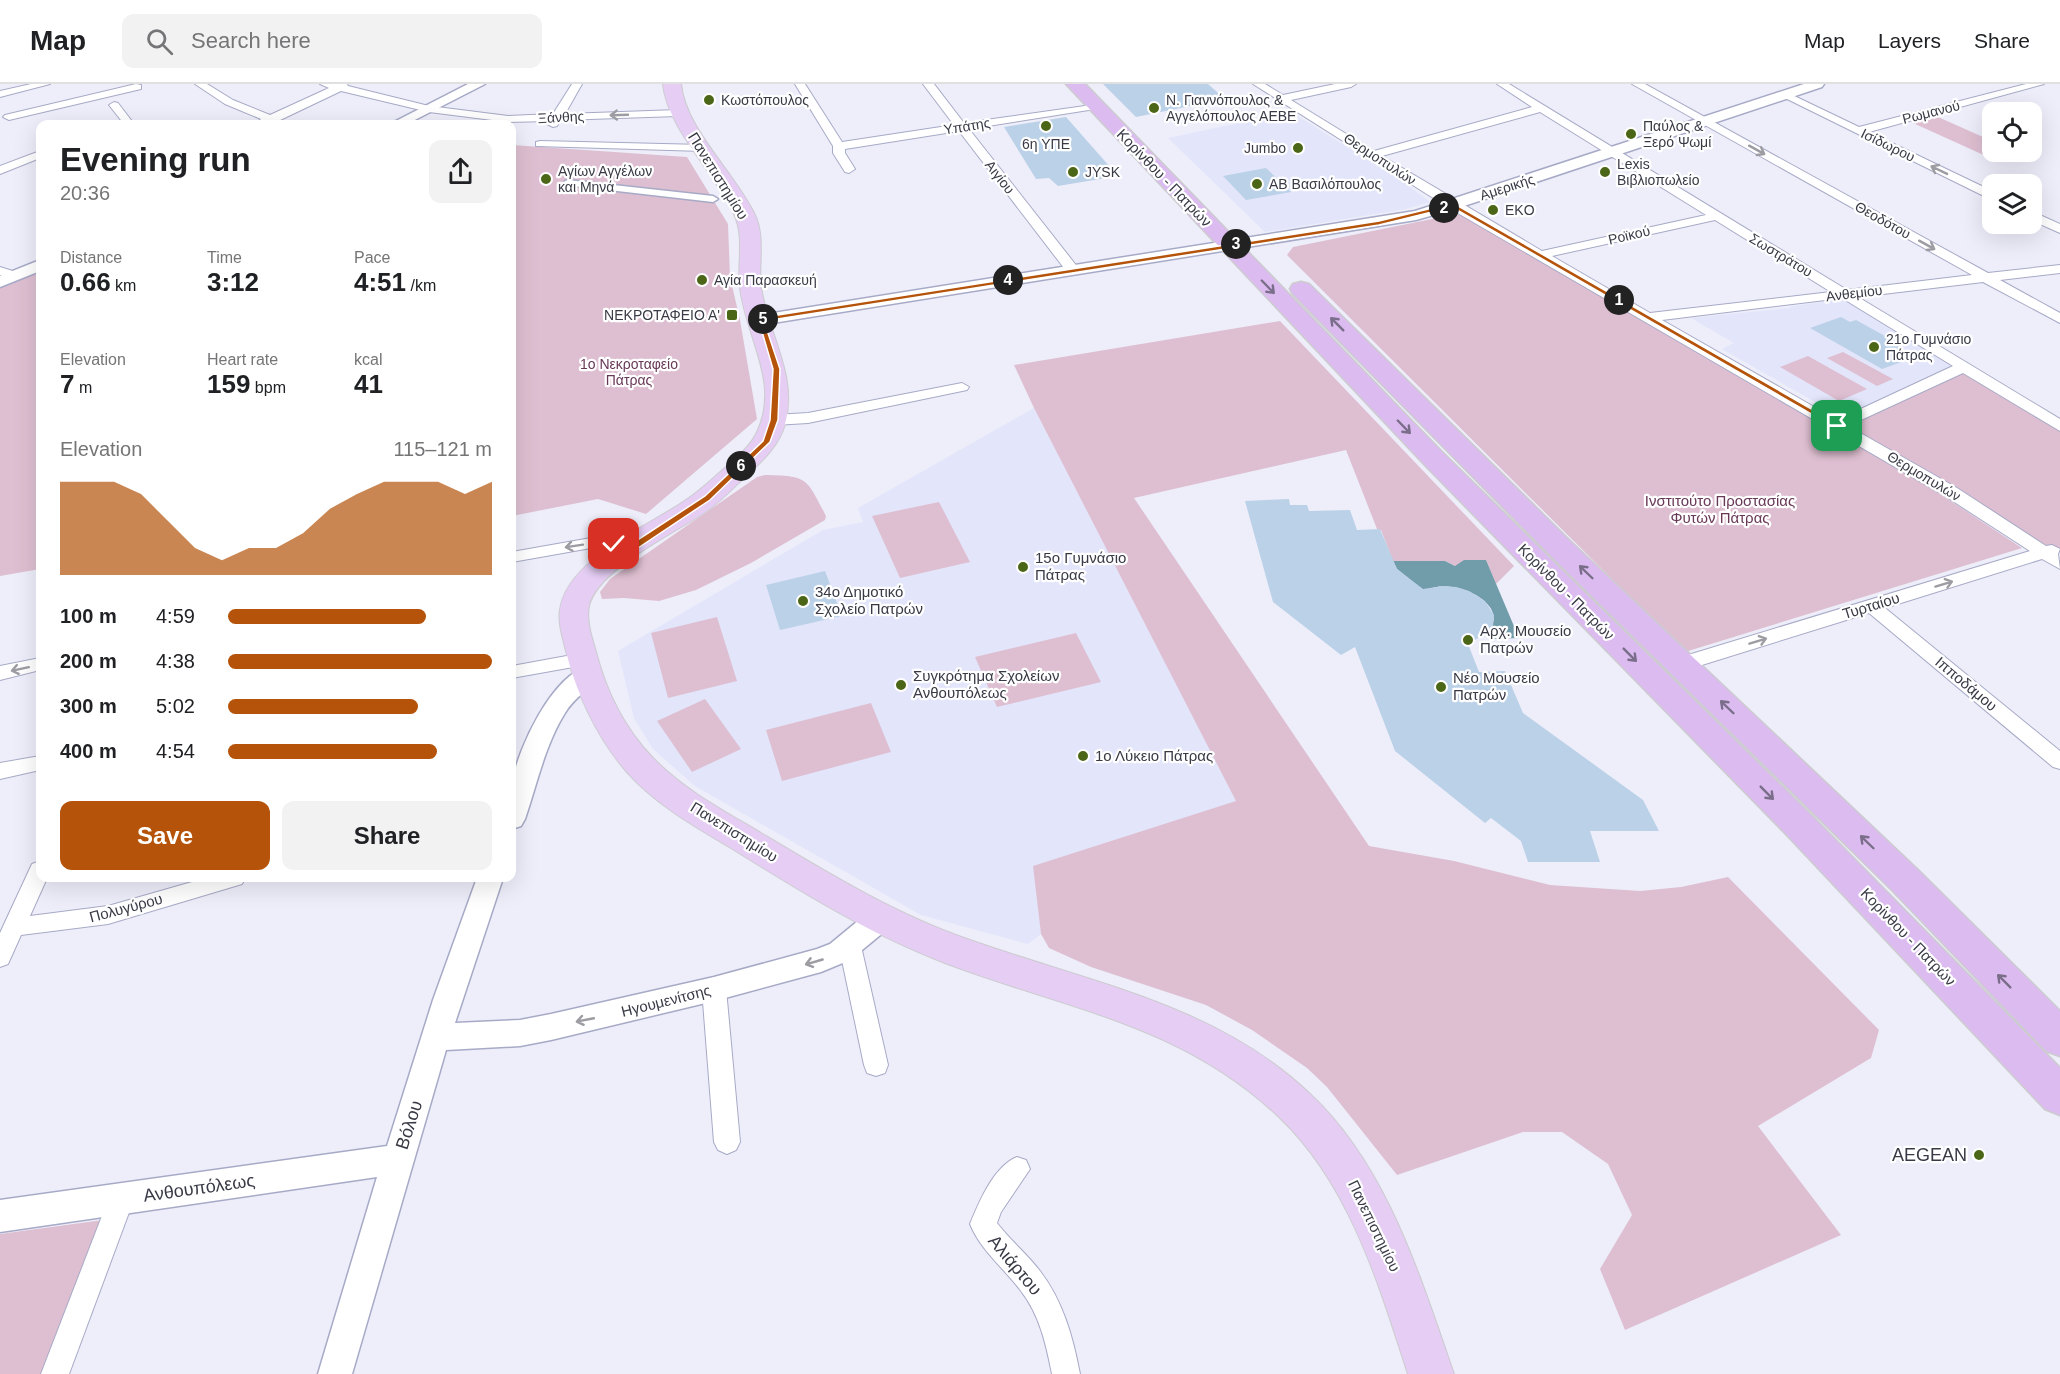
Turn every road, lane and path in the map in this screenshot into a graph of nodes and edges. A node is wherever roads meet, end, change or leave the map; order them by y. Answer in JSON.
{"nodes":[{"id":1,"x":45,"y":84,"type":"edge"},
{"id":2,"x":200,"y":84,"type":"edge"},
{"id":3,"x":325,"y":84,"type":"edge"},
{"id":4,"x":478,"y":84,"type":"edge"},
{"id":5,"x":577,"y":84,"type":"edge"},
{"id":6,"x":672,"y":84,"type":"edge"},
{"id":7,"x":800,"y":84,"type":"edge"},
{"id":8,"x":928,"y":84,"type":"edge"},
{"id":9,"x":1075,"y":84,"type":"edge"},
{"id":10,"x":1098,"y":84,"type":"edge"},
{"id":11,"x":1258,"y":84,"type":"edge"},
{"id":12,"x":1352,"y":84,"type":"edge"},
{"id":13,"x":1502,"y":84,"type":"edge"},
{"id":14,"x":1637,"y":84,"type":"edge"},
{"id":15,"x":1817,"y":84,"type":"edge"},
{"id":16,"x":2039,"y":84,"type":"edge"},
{"id":17,"x":344,"y":86,"type":"edge"},
{"id":18,"x":137,"y":87,"type":"dead end"},
{"id":19,"x":0,"y":94,"type":"edge"},
{"id":20,"x":1784,"y":95,"type":"junction"},
{"id":21,"x":1283,"y":98,"type":"junction"},
{"id":22,"x":0,"y":102,"type":"edge"},
{"id":23,"x":114,"y":105,"type":"dead end"},
{"id":24,"x":1095,"y":106,"type":"junction"},
{"id":25,"x":1541,"y":108,"type":"junction"},
{"id":26,"x":429,"y":109,"type":"junction"},
{"id":27,"x":678,"y":113,"type":"junction"},
{"id":28,"x":557,"y":117,"type":"junction"},
{"id":29,"x":122,"y":120,"type":"edge"},
{"id":30,"x":262,"y":120,"type":"edge"},
{"id":31,"x":270,"y":120,"type":"edge"},
{"id":32,"x":406,"y":120,"type":"edge"},
{"id":33,"x":1706,"y":121,"type":"junction"},
{"id":34,"x":962,"y":127,"type":"junction"},
{"id":35,"x":1858,"y":131,"type":"junction"},
{"id":36,"x":839,"y":146,"type":"junction"},
{"id":37,"x":703,"y":148,"type":"junction"},
{"id":38,"x":1613,"y":152,"type":"junction"},
{"id":39,"x":1372,"y":155,"type":"junction"},
{"id":40,"x":36,"y":156,"type":"edge"},
{"id":41,"x":849,"y":169,"type":"dead end"},
{"id":42,"x":0,"y":170,"type":"edge"},
{"id":43,"x":568,"y":183,"type":"dead end"},
{"id":44,"x":1982,"y":191,"type":"edge"},
{"id":45,"x":713,"y":199,"type":"dead end"},
{"id":46,"x":1453,"y":205,"type":"junction"},
{"id":47,"x":1717,"y":216,"type":"junction"},
{"id":48,"x":2042,"y":220,"type":"edge"},
{"id":49,"x":2060,"y":229,"type":"edge"},
{"id":50,"x":1241,"y":243,"type":"junction"},
{"id":51,"x":1540,"y":255,"type":"junction"},
{"id":52,"x":36,"y":266,"type":"edge"},
{"id":53,"x":2060,"y":268,"type":"edge"},
{"id":54,"x":1072,"y":269,"type":"junction"},
{"id":55,"x":5,"y":276,"type":"edge"},
{"id":56,"x":1986,"y":278,"type":"junction"},
{"id":57,"x":1844,"y":294,"type":"junction"},
{"id":58,"x":1648,"y":317,"type":"junction"},
{"id":59,"x":2060,"y":319,"type":"edge"},
{"id":60,"x":760,"y":320,"type":"junction"},
{"id":61,"x":1963,"y":367,"type":"junction"},
{"id":62,"x":962,"y":387,"type":"dead end"},
{"id":63,"x":774,"y":420,"type":"junction"},
{"id":64,"x":1837,"y":426,"type":"junction"},
{"id":65,"x":2060,"y":426,"type":"edge"},
{"id":66,"x":632,"y":548,"type":"junction"},
{"id":67,"x":2055,"y":554,"type":"edge"},
{"id":68,"x":516,"y":556,"type":"edge"},
{"id":69,"x":1872,"y":606,"type":"junction"},
{"id":70,"x":1682,"y":664,"type":"junction"},
{"id":71,"x":36,"y":665,"type":"edge"},
{"id":72,"x":586,"y":667,"type":"junction"},
{"id":73,"x":516,"y":672,"type":"edge"},
{"id":74,"x":0,"y":673,"type":"edge"},
{"id":75,"x":2060,"y":762,"type":"edge"},
{"id":76,"x":36,"y":764,"type":"edge"},
{"id":77,"x":0,"y":771,"type":"edge"},
{"id":78,"x":516,"y":808,"type":"edge"},
{"id":79,"x":36,"y":879,"type":"edge"},
{"id":80,"x":220,"y":882,"type":"edge"},
{"id":81,"x":489,"y":882,"type":"edge"},
{"id":82,"x":880,"y":919,"type":"junction"},
{"id":83,"x":15,"y":927,"type":"junction"},
{"id":84,"x":850,"y":946,"type":"junction"},
{"id":85,"x":0,"y":957,"type":"edge"},
{"id":86,"x":714,"y":989,"type":"junction"},
{"id":87,"x":2054,"y":1022,"type":"edge"},
{"id":88,"x":437,"y":1037,"type":"junction"},
{"id":89,"x":876,"y":1065,"type":"dead end"},
{"id":90,"x":2060,"y":1096,"type":"edge"},
{"id":91,"x":727,"y":1142,"type":"dead end"},
{"id":92,"x":398,"y":1160,"type":"junction"},
{"id":93,"x":1017,"y":1169,"type":"dead end"},
{"id":94,"x":121,"y":1199,"type":"junction"},
{"id":95,"x":0,"y":1216,"type":"edge"},
{"id":96,"x":55,"y":1374,"type":"edge"},
{"id":97,"x":335,"y":1374,"type":"edge"},
{"id":98,"x":1066,"y":1374,"type":"edge"},
{"id":99,"x":1431,"y":1374,"type":"edge"}],
"edges":[{"from":1,"to":19,"type":"street"},
{"from":2,"to":30,"type":"street"},
{"from":3,"to":17,"type":"street","name":"Ξάνθης"},
{"from":4,"to":26,"type":"street"},
{"from":5,"to":28,"type":"street"},
{"from":6,"to":27,"type":"main road","name":"Πανεπιστημίου"},
{"from":7,"to":36,"type":"street"},
{"from":8,"to":34,"type":"street","name":"Αιγίου"},
{"from":9,"to":24,"type":"highway","name":"Κορίνθου - Πατρών"},
{"from":10,"to":50,"type":"highway","name":"Κορίνθου - Πατρών"},
{"from":11,"to":21,"type":"street","name":"Θερμοπυλών"},
{"from":12,"to":21,"type":"street"},
{"from":13,"to":25,"type":"street","name":"Σωστράτου"},
{"from":14,"to":33,"type":"street","name":"Θεοδότου"},
{"from":15,"to":20,"type":"street","name":"Αμερικής"},
{"from":16,"to":35,"type":"street","name":"Ρωμανού"},
{"from":17,"to":26,"type":"street","name":"Ξάνθης"},
{"from":17,"to":31,"type":"street"},
{"from":18,"to":22,"type":"street"},
{"from":20,"to":33,"type":"street","name":"Αμερικής"},
{"from":20,"to":35,"type":"street","name":"Ισίδωρου"},
{"from":21,"to":39,"type":"street","name":"Θερμοπυλών"},
{"from":23,"to":29,"type":"street"},
{"from":24,"to":34,"type":"street","name":"Υπάτης"},
{"from":24,"to":50,"type":"highway","name":"Κορίνθου - Πατρών"},
{"from":25,"to":38,"type":"street","name":"Σωστράτου"},
{"from":25,"to":39,"type":"street"},
{"from":26,"to":28,"type":"street","name":"Ξάνθης"},
{"from":26,"to":32,"type":"street"},
{"from":27,"to":28,"type":"street","name":"Ξάνθης","one_way":true},
{"from":27,"to":37,"type":"main road","name":"Πανεπιστημίου"},
{"from":28,"to":37,"type":"street"},
{"from":33,"to":38,"type":"street","name":"Αμερικής"},
{"from":33,"to":56,"type":"street","name":"Θεοδότου","one_way":true},
{"from":34,"to":36,"type":"street","name":"Υπάτης"},
{"from":34,"to":54,"type":"street","name":"Αιγίου"},
{"from":44,"to":35,"type":"street","name":"Ισίδωρου","one_way":true},
{"from":36,"to":41,"type":"street"},
{"from":37,"to":60,"type":"main road","name":"Πανεπιστημίου"},
{"from":38,"to":46,"type":"street","name":"Αμερικής"},
{"from":38,"to":47,"type":"street","name":"Σωστράτου"},
{"from":39,"to":46,"type":"street","name":"Θερμοπυλών"},
{"from":40,"to":42,"type":"street"},
{"from":43,"to":45,"type":"street"},
{"from":46,"to":50,"type":"street","name":"Αμερικής"},
{"from":46,"to":51,"type":"street","name":"Θερμοπυλών"},
{"from":47,"to":51,"type":"street","name":"Ροϊκού"},
{"from":47,"to":57,"type":"street","name":"Σωστράτου"},
{"from":48,"to":49,"type":"street"},
{"from":50,"to":54,"type":"street","name":"Αμερικής"},
{"from":70,"to":50,"type":"highway","name":"Κορίνθου - Πατρών","one_way":true},
{"from":50,"to":90,"type":"highway","name":"Κορίνθου - Πατρών","one_way":true},
{"from":51,"to":58,"type":"street","name":"Θερμοπυλών"},
{"from":52,"to":55,"type":"street"},
{"from":53,"to":56,"type":"street","name":"Ανθεμίου"},
{"from":54,"to":60,"type":"street","name":"Αμερικής"},
{"from":56,"to":57,"type":"street","name":"Ανθεμίου"},
{"from":56,"to":59,"type":"street","name":"Θεοδότου"},
{"from":57,"to":58,"type":"street","name":"Ανθεμίου"},
{"from":57,"to":61,"type":"street","name":"Σωστράτου"},
{"from":58,"to":64,"type":"street","name":"Θερμοπυλών"},
{"from":60,"to":63,"type":"main road","name":"Πανεπιστημίου"},
{"from":61,"to":64,"type":"street"},
{"from":61,"to":65,"type":"street","name":"Σωστράτου"},
{"from":62,"to":63,"type":"street"},
{"from":63,"to":66,"type":"main road","name":"Πανεπιστημίου"},
{"from":64,"to":67,"type":"street","name":"Θερμοπυλών"},
{"from":66,"to":68,"type":"street","one_way":true},
{"from":66,"to":72,"type":"main road","name":"Πανεπιστημίου"},
{"from":69,"to":67,"type":"street","name":"Τυρταίου","one_way":true},
{"from":70,"to":69,"type":"street","name":"Τυρταίου","one_way":true},
{"from":69,"to":75,"type":"street","name":"Ιπποδάμου"},
{"from":87,"to":70,"type":"highway","name":"Κορίνθου - Πατρών","one_way":true},
{"from":71,"to":74,"type":"street","one_way":true},
{"from":72,"to":73,"type":"street"},
{"from":72,"to":78,"type":"street"},
{"from":72,"to":82,"type":"main road","name":"Πανεπιστημίου"},
{"from":76,"to":77,"type":"street"},
{"from":79,"to":83,"type":"street"},
{"from":80,"to":83,"type":"street","name":"Πολυγύρου"},
{"from":81,"to":88,"type":"street","name":"Βόλου"},
{"from":82,"to":84,"type":"street","name":"Ηγουμενίτσης"},
{"from":82,"to":99,"type":"main road","name":"Πανεπιστημίου"},
{"from":83,"to":85,"type":"street"},
{"from":84,"to":86,"type":"street","name":"Ηγουμενίτσης","one_way":true},
{"from":84,"to":89,"type":"street"},
{"from":86,"to":88,"type":"street","name":"Ηγουμενίτσης","one_way":true},
{"from":86,"to":91,"type":"street"},
{"from":88,"to":92,"type":"street","name":"Βόλου"},
{"from":92,"to":94,"type":"street","name":"Ανθουπόλεως"},
{"from":92,"to":97,"type":"street","name":"Βόλου"},
{"from":93,"to":98,"type":"street","name":"Αλιάρτου"},
{"from":94,"to":95,"type":"street","name":"Ανθουπόλεως"},
{"from":94,"to":96,"type":"street"}]}
